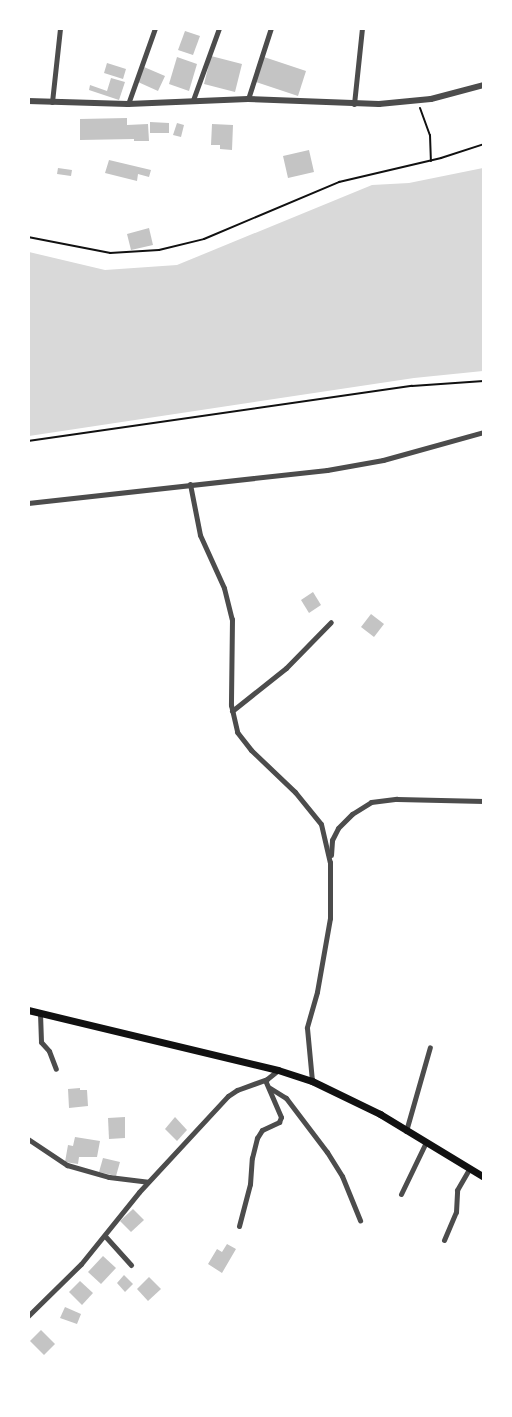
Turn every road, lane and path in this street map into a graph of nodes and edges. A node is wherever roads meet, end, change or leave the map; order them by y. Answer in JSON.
{"nodes":[{"id":1,"x":60,"y":28,"type":"edge"},
{"id":2,"x":155,"y":28,"type":"edge"},
{"id":3,"x":219,"y":28,"type":"edge"},
{"id":4,"x":271,"y":28,"type":"edge"},
{"id":5,"x":362,"y":28,"type":"edge"},
{"id":6,"x":483,"y":85,"type":"edge"},
{"id":7,"x":248,"y":99,"type":"junction"},
{"id":8,"x":194,"y":100,"type":"junction"},
{"id":9,"x":28,"y":101,"type":"edge"},
{"id":10,"x":415,"y":101,"type":"junction"},
{"id":11,"x":52,"y":102,"type":"junction"},
{"id":12,"x":128,"y":104,"type":"junction"},
{"id":13,"x":354,"y":104,"type":"junction"},
{"id":14,"x":483,"y":144,"type":"edge"},
{"id":15,"x":432,"y":160,"type":"junction"},
{"id":16,"x":28,"y":237,"type":"edge"},
{"id":17,"x":483,"y":381,"type":"edge"},
{"id":18,"x":483,"y":432,"type":"edge"},
{"id":19,"x":28,"y":441,"type":"edge"},
{"id":20,"x":190,"y":484,"type":"junction"},
{"id":21,"x":28,"y":503,"type":"edge"},
{"id":22,"x":331,"y":622,"type":"dead end"},
{"id":23,"x":232,"y":711,"type":"junction"},
{"id":24,"x":483,"y":801,"type":"edge"},
{"id":25,"x":330,"y":862,"type":"junction"},
{"id":26,"x":28,"y":1010,"type":"edge"},
{"id":27,"x":39,"y":1013,"type":"junction"},
{"id":28,"x":430,"y":1047,"type":"dead end"},
{"id":29,"x":56,"y":1069,"type":"dead end"},
{"id":30,"x":278,"y":1070,"type":"junction"},
{"id":31,"x":265,"y":1080,"type":"junction"},
{"id":32,"x":312,"y":1081,"type":"junction"},
{"id":33,"x":270,"y":1088,"type":"junction"},
{"id":34,"x":406,"y":1131,"type":"junction"},
{"id":35,"x":28,"y":1139,"type":"edge"},
{"id":36,"x":426,"y":1142,"type":"junction"},
{"id":37,"x":470,"y":1169,"type":"junction"},
{"id":38,"x":483,"y":1177,"type":"edge"},
{"id":39,"x":148,"y":1182,"type":"junction"},
{"id":40,"x":401,"y":1194,"type":"dead end"},
{"id":41,"x":360,"y":1220,"type":"dead end"},
{"id":42,"x":239,"y":1226,"type":"dead end"},
{"id":43,"x":105,"y":1236,"type":"junction"},
{"id":44,"x":444,"y":1240,"type":"dead end"},
{"id":45,"x":131,"y":1265,"type":"dead end"},
{"id":46,"x":28,"y":1316,"type":"edge"}],
"edges":[{"from":1,"to":11,"type":"street"},
{"from":2,"to":12,"type":"street"},
{"from":3,"to":8,"type":"street"},
{"from":4,"to":7,"type":"street"},
{"from":5,"to":13,"type":"street"},
{"from":6,"to":10,"type":"street"},
{"from":7,"to":8,"type":"street"},
{"from":7,"to":13,"type":"street"},
{"from":8,"to":12,"type":"street"},
{"from":9,"to":11,"type":"street"},
{"from":10,"to":13,"type":"street"},
{"from":10,"to":15,"type":"path"},
{"from":11,"to":12,"type":"street"},
{"from":14,"to":15,"type":"path"},
{"from":15,"to":16,"type":"path"},
{"from":17,"to":19,"type":"path"},
{"from":18,"to":20,"type":"street"},
{"from":20,"to":21,"type":"street"},
{"from":20,"to":23,"type":"street"},
{"from":22,"to":23,"type":"street"},
{"from":23,"to":25,"type":"street"},
{"from":24,"to":25,"type":"street"},
{"from":25,"to":32,"type":"street"},
{"from":26,"to":27,"type":"main road"},
{"from":27,"to":29,"type":"street"},
{"from":27,"to":30,"type":"main road"},
{"from":28,"to":34,"type":"street"},
{"from":30,"to":31,"type":"street"},
{"from":30,"to":32,"type":"main road"},
{"from":31,"to":33,"type":"street"},
{"from":31,"to":39,"type":"street"},
{"from":32,"to":34,"type":"main road"},
{"from":33,"to":41,"type":"street"},
{"from":33,"to":42,"type":"street"},
{"from":34,"to":36,"type":"main road"},
{"from":35,"to":39,"type":"street"},
{"from":36,"to":37,"type":"main road"},
{"from":36,"to":40,"type":"street"},
{"from":37,"to":38,"type":"main road"},
{"from":37,"to":44,"type":"street"},
{"from":39,"to":43,"type":"street"},
{"from":43,"to":45,"type":"street"},
{"from":43,"to":46,"type":"street"}]}
